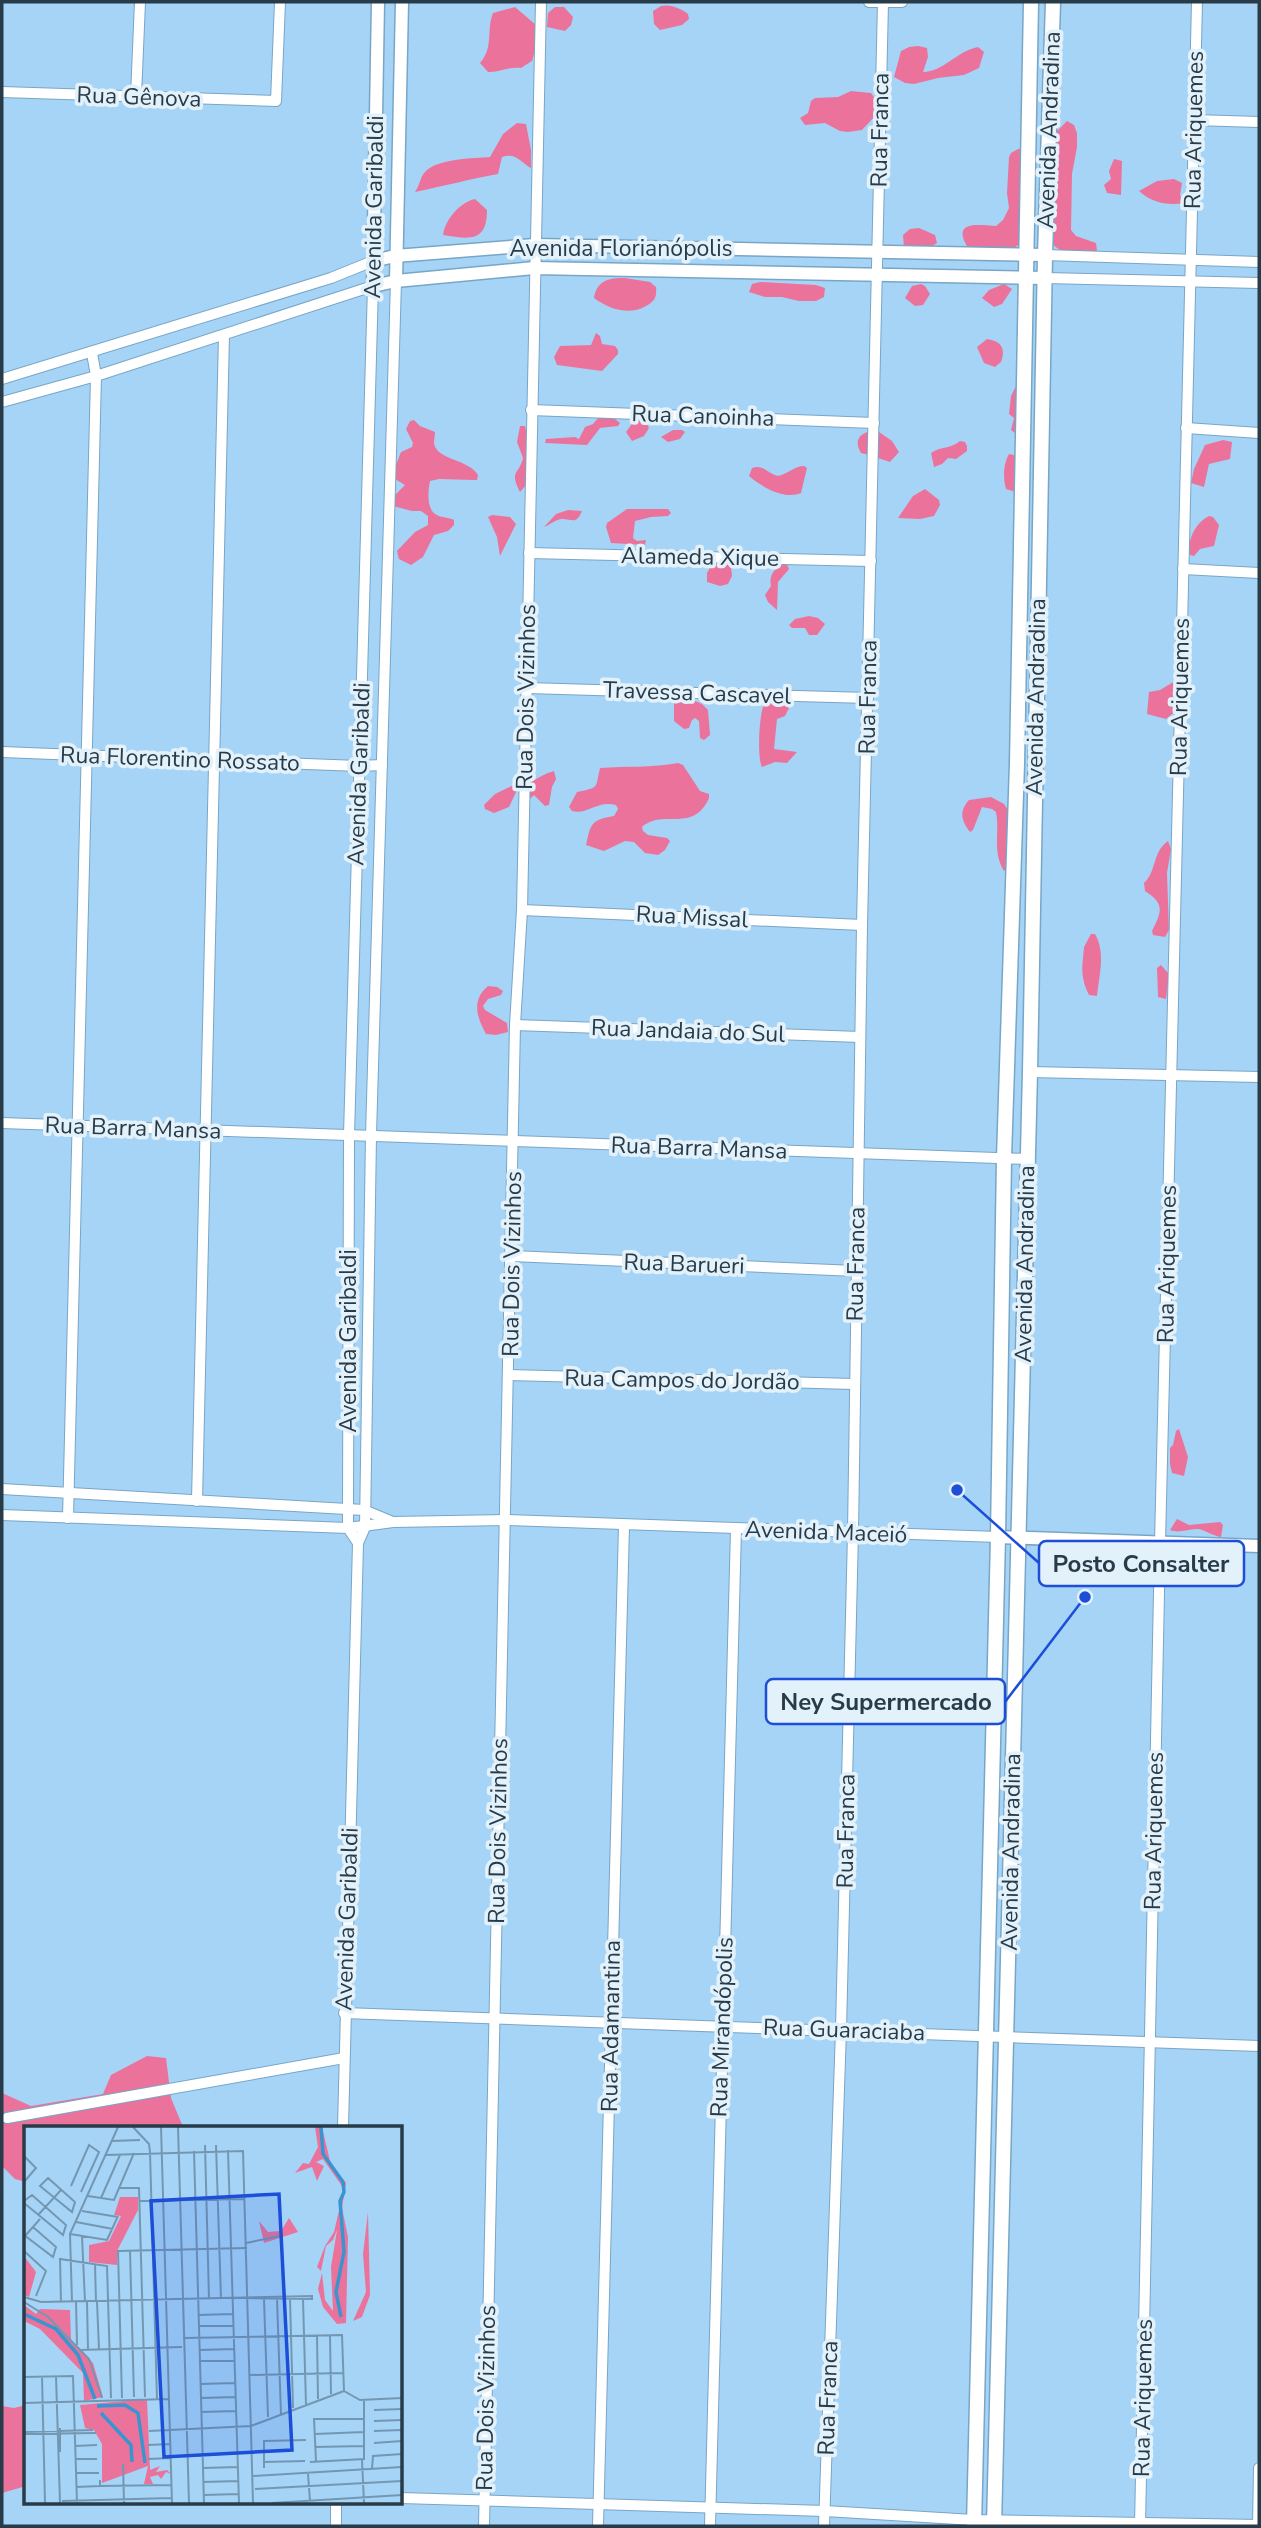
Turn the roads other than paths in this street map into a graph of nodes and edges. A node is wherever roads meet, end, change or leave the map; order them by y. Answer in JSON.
{"nodes":[{"id":1,"x":140,"y":2,"type":"edge"},
{"id":2,"x":280,"y":2,"type":"edge"},
{"id":3,"x":378,"y":2,"type":"edge"},
{"id":4,"x":402,"y":2,"type":"edge"},
{"id":5,"x":541,"y":2,"type":"edge"},
{"id":6,"x":870,"y":2,"type":"edge"},
{"id":7,"x":883,"y":2,"type":"edge"},
{"id":8,"x":902,"y":2,"type":"edge"},
{"id":9,"x":1031,"y":2,"type":"edge"},
{"id":10,"x":1054,"y":2,"type":"edge"},
{"id":11,"x":1197,"y":2,"type":"edge"},
{"id":12,"x":2,"y":92,"type":"edge"},
{"id":13,"x":136,"y":96,"type":"junction"},
{"id":14,"x":1194,"y":120,"type":"junction"},
{"id":15,"x":1259,"y":122,"type":"edge"},
{"id":16,"x":535,"y":245,"type":"junction"},
{"id":17,"x":878,"y":251,"type":"junction"},
{"id":18,"x":1027,"y":255,"type":"junction"},
{"id":19,"x":1045,"y":255,"type":"junction"},
{"id":20,"x":395,"y":256,"type":"junction"},
{"id":21,"x":373,"y":261,"type":"junction"},
{"id":22,"x":1191,"y":261,"type":"junction"},
{"id":23,"x":1259,"y":262,"type":"edge"},
{"id":24,"x":534,"y":268,"type":"junction"},
{"id":25,"x":877,"y":275,"type":"junction"},
{"id":26,"x":1026,"y":278,"type":"junction"},
{"id":27,"x":1045,"y":278,"type":"junction"},
{"id":28,"x":396,"y":281,"type":"junction"},
{"id":29,"x":1190,"y":281,"type":"junction"},
{"id":30,"x":1259,"y":283,"type":"edge"},
{"id":31,"x":373,"y":286,"type":"junction"},
{"id":32,"x":224,"y":335,"type":"junction"},
{"id":33,"x":92,"y":353,"type":"junction"},
{"id":34,"x":96,"y":376,"type":"junction"},
{"id":35,"x":2,"y":379,"type":"edge"},
{"id":36,"x":2,"y":402,"type":"edge"},
{"id":37,"x":531,"y":410,"type":"junction"},
{"id":38,"x":874,"y":423,"type":"junction"},
{"id":39,"x":1186,"y":428,"type":"junction"},
{"id":40,"x":1259,"y":432,"type":"edge"},
{"id":41,"x":529,"y":553,"type":"junction"},
{"id":42,"x":871,"y":561,"type":"junction"},
{"id":43,"x":1183,"y":569,"type":"junction"},
{"id":44,"x":1259,"y":573,"type":"edge"},
{"id":45,"x":527,"y":688,"type":"junction"},
{"id":46,"x":868,"y":698,"type":"junction"},
{"id":47,"x":2,"y":752,"type":"edge"},
{"id":48,"x":87,"y":755,"type":"junction"},
{"id":49,"x":214,"y":760,"type":"junction"},
{"id":50,"x":1035,"y":763,"type":"junction"},
{"id":51,"x":1017,"y":764,"type":"junction"},
{"id":52,"x":382,"y":765,"type":"junction"},
{"id":53,"x":359,"y":766,"type":"junction"},
{"id":54,"x":522,"y":910,"type":"junction"},
{"id":55,"x":862,"y":925,"type":"junction"},
{"id":56,"x":515,"y":1025,"type":"junction"},
{"id":57,"x":860,"y":1037,"type":"junction"},
{"id":58,"x":1030,"y":1072,"type":"junction"},
{"id":59,"x":1171,"y":1075,"type":"junction"},
{"id":60,"x":1259,"y":1077,"type":"edge"},
{"id":61,"x":2,"y":1123,"type":"edge"},
{"id":62,"x":78,"y":1126,"type":"junction"},
{"id":63,"x":204,"y":1130,"type":"junction"},
{"id":64,"x":349,"y":1135,"type":"junction"},
{"id":65,"x":371,"y":1135,"type":"junction"},
{"id":66,"x":515,"y":1142,"type":"junction"},
{"id":67,"x":859,"y":1154,"type":"junction"},
{"id":68,"x":1004,"y":1158,"type":"junction"},
{"id":69,"x":1027,"y":1159,"type":"junction"},
{"id":70,"x":512,"y":1256,"type":"junction"},
{"id":71,"x":856,"y":1271,"type":"junction"},
{"id":72,"x":509,"y":1375,"type":"junction"},
{"id":73,"x":854,"y":1384,"type":"junction"},
{"id":74,"x":2,"y":1489,"type":"edge"},
{"id":75,"x":70,"y":1492,"type":"junction"},
{"id":76,"x":197,"y":1501,"type":"junction"},
{"id":77,"x":348,"y":1510,"type":"junction"},
{"id":78,"x":364,"y":1510,"type":"junction"},
{"id":79,"x":2,"y":1515,"type":"edge"},
{"id":80,"x":68,"y":1517,"type":"junction"},
{"id":81,"x":506,"y":1520,"type":"junction"},
{"id":82,"x":393,"y":1522,"type":"junction"},
{"id":83,"x":624,"y":1526,"type":"junction"},
{"id":84,"x":365,"y":1527,"type":"junction"},
{"id":85,"x":348,"y":1528,"type":"junction"},
{"id":86,"x":736,"y":1529,"type":"junction"},
{"id":87,"x":853,"y":1533,"type":"junction"},
{"id":88,"x":998,"y":1536,"type":"junction"},
{"id":89,"x":1018,"y":1537,"type":"junction"},
{"id":90,"x":1160,"y":1543,"type":"junction"},
{"id":91,"x":358,"y":1544,"type":"junction"},
{"id":92,"x":1259,"y":1546,"type":"edge"},
{"id":93,"x":344,"y":2014,"type":"junction"},
{"id":94,"x":493,"y":2020,"type":"junction"},
{"id":95,"x":611,"y":2024,"type":"junction"},
{"id":96,"x":721,"y":2026,"type":"junction"},
{"id":97,"x":841,"y":2030,"type":"junction"},
{"id":98,"x":985,"y":2035,"type":"junction"},
{"id":99,"x":1006,"y":2036,"type":"junction"},
{"id":100,"x":1150,"y":2042,"type":"junction"},
{"id":101,"x":1259,"y":2046,"type":"edge"},
{"id":102,"x":344,"y":2058,"type":"junction"},
{"id":103,"x":7,"y":2118,"type":"dead end"},
{"id":104,"x":343,"y":2126,"type":"edge"},
{"id":105,"x":1259,"y":2468,"type":"edge"},
{"id":106,"x":402,"y":2498,"type":"edge"},
{"id":107,"x":484,"y":2500,"type":"junction"},
{"id":108,"x":336,"y":2504,"type":"edge"},
{"id":109,"x":599,"y":2504,"type":"junction"},
{"id":110,"x":710,"y":2508,"type":"junction"},
{"id":111,"x":825,"y":2511,"type":"junction"},
{"id":112,"x":974,"y":2523,"type":"edge"},
{"id":113,"x":994,"y":2523,"type":"edge"},
{"id":114,"x":1140,"y":2525,"type":"edge"},
{"id":115,"x":1258,"y":2525,"type":"edge"},
{"id":116,"x":336,"y":2526,"type":"edge"},
{"id":117,"x":484,"y":2526,"type":"edge"},
{"id":118,"x":598,"y":2526,"type":"edge"},
{"id":119,"x":710,"y":2526,"type":"edge"},
{"id":120,"x":824,"y":2526,"type":"edge"}],
"edges":[{"from":1,"to":13,"type":"street"},
{"from":2,"to":13,"type":"street","name":"Rua Gênova"},
{"from":3,"to":21,"type":"street","name":"Avenida Garibaldi"},
{"from":4,"to":20,"type":"street","name":"Avenida Garibaldi"},
{"from":5,"to":16,"type":"street","name":"Rua Dois Vizinhos"},
{"from":6,"to":7,"type":"street"},
{"from":7,"to":8,"type":"street"},
{"from":7,"to":17,"type":"street","name":"Rua Franca"},
{"from":9,"to":18,"type":"main road","name":"Avenida Andradina"},
{"from":10,"to":19,"type":"main road","name":"Avenida Andradina"},
{"from":11,"to":14,"type":"street","name":"Rua Ariquemes"},
{"from":12,"to":13,"type":"street","name":"Rua Gênova"},
{"from":14,"to":15,"type":"street"},
{"from":14,"to":22,"type":"street","name":"Rua Ariquemes"},
{"from":16,"to":17,"type":"street","name":"Avenida Florianópolis"},
{"from":16,"to":20,"type":"street","name":"Avenida Florianópolis"},
{"from":16,"to":24,"type":"street","name":"Rua Dois Vizinhos"},
{"from":17,"to":18,"type":"street","name":"Avenida Florianópolis"},
{"from":17,"to":25,"type":"street","name":"Rua Franca"},
{"from":18,"to":19,"type":"street","name":"Avenida Florianópolis"},
{"from":18,"to":26,"type":"main road","name":"Avenida Andradina"},
{"from":19,"to":22,"type":"street","name":"Avenida Florianópolis"},
{"from":19,"to":27,"type":"main road","name":"Avenida Andradina"},
{"from":20,"to":21,"type":"street","name":"Avenida Florianópolis"},
{"from":20,"to":28,"type":"street","name":"Avenida Garibaldi"},
{"from":21,"to":31,"type":"street","name":"Avenida Garibaldi"},
{"from":21,"to":33,"type":"street","name":"Avenida Florianópolis"},
{"from":22,"to":23,"type":"street","name":"Avenida Florianópolis"},
{"from":22,"to":29,"type":"street","name":"Rua Ariquemes"},
{"from":24,"to":25,"type":"street"},
{"from":24,"to":28,"type":"street"},
{"from":24,"to":37,"type":"street","name":"Rua Dois Vizinhos"},
{"from":25,"to":26,"type":"street"},
{"from":25,"to":38,"type":"street","name":"Rua Franca"},
{"from":26,"to":27,"type":"street"},
{"from":26,"to":51,"type":"main road","name":"Avenida Andradina"},
{"from":27,"to":29,"type":"street"},
{"from":27,"to":50,"type":"main road","name":"Avenida Andradina"},
{"from":28,"to":31,"type":"street"},
{"from":28,"to":52,"type":"street","name":"Avenida Garibaldi"},
{"from":29,"to":30,"type":"street"},
{"from":29,"to":39,"type":"street","name":"Rua Ariquemes"},
{"from":31,"to":32,"type":"street"},
{"from":31,"to":53,"type":"street","name":"Avenida Garibaldi"},
{"from":32,"to":34,"type":"street"},
{"from":32,"to":49,"type":"street"},
{"from":33,"to":34,"type":"street"},
{"from":33,"to":35,"type":"street","name":"Avenida Florianópolis"},
{"from":34,"to":36,"type":"street"},
{"from":34,"to":48,"type":"street"},
{"from":37,"to":38,"type":"street","name":"Rua Canoinha"},
{"from":37,"to":41,"type":"street","name":"Rua Dois Vizinhos"},
{"from":38,"to":42,"type":"street","name":"Rua Franca"},
{"from":39,"to":40,"type":"street"},
{"from":39,"to":43,"type":"street","name":"Rua Ariquemes"},
{"from":41,"to":42,"type":"street","name":"Alameda Xique"},
{"from":41,"to":45,"type":"street","name":"Rua Dois Vizinhos"},
{"from":42,"to":46,"type":"street","name":"Rua Franca"},
{"from":43,"to":44,"type":"street"},
{"from":43,"to":59,"type":"street","name":"Rua Ariquemes"},
{"from":45,"to":46,"type":"street","name":"Travessa Cascavel"},
{"from":45,"to":54,"type":"street","name":"Rua Dois Vizinhos"},
{"from":46,"to":55,"type":"street","name":"Rua Franca"},
{"from":47,"to":48,"type":"street","name":"Rua Florentino Rossato"},
{"from":48,"to":49,"type":"street","name":"Rua Florentino Rossato"},
{"from":48,"to":62,"type":"street"},
{"from":49,"to":53,"type":"street","name":"Rua Florentino Rossato"},
{"from":49,"to":63,"type":"street"},
{"from":50,"to":51,"type":"street"},
{"from":50,"to":58,"type":"main road","name":"Avenida Andradina"},
{"from":51,"to":68,"type":"main road","name":"Avenida Andradina"},
{"from":52,"to":53,"type":"street","name":"Rua Florentino Rossato"},
{"from":52,"to":65,"type":"street","name":"Avenida Garibaldi"},
{"from":53,"to":64,"type":"street","name":"Avenida Garibaldi"},
{"from":54,"to":55,"type":"street","name":"Rua Missal"},
{"from":54,"to":56,"type":"street","name":"Rua Dois Vizinhos"},
{"from":55,"to":57,"type":"street","name":"Rua Franca"},
{"from":56,"to":57,"type":"street","name":"Rua Jandaia do Sul"},
{"from":56,"to":66,"type":"street","name":"Rua Dois Vizinhos"},
{"from":57,"to":67,"type":"street","name":"Rua Franca"},
{"from":58,"to":59,"type":"street"},
{"from":58,"to":69,"type":"main road","name":"Avenida Andradina"},
{"from":59,"to":60,"type":"street"},
{"from":59,"to":90,"type":"street","name":"Rua Ariquemes"},
{"from":61,"to":62,"type":"street","name":"Rua Barra Mansa"},
{"from":62,"to":63,"type":"street","name":"Rua Barra Mansa"},
{"from":62,"to":75,"type":"street"},
{"from":63,"to":64,"type":"street","name":"Rua Barra Mansa"},
{"from":63,"to":76,"type":"street"},
{"from":64,"to":65,"type":"street","name":"Rua Barra Mansa"},
{"from":64,"to":77,"type":"street","name":"Avenida Garibaldi"},
{"from":65,"to":66,"type":"street","name":"Rua Barra Mansa"},
{"from":65,"to":78,"type":"street","name":"Avenida Garibaldi"},
{"from":66,"to":67,"type":"street","name":"Rua Barra Mansa"},
{"from":66,"to":70,"type":"street","name":"Rua Dois Vizinhos"},
{"from":67,"to":68,"type":"street","name":"Rua Barra Mansa"},
{"from":67,"to":71,"type":"street","name":"Rua Franca"},
{"from":68,"to":69,"type":"street","name":"Rua Barra Mansa"},
{"from":68,"to":88,"type":"main road","name":"Avenida Andradina"},
{"from":69,"to":89,"type":"main road","name":"Avenida Andradina"},
{"from":70,"to":71,"type":"street","name":"Rua Barueri"},
{"from":70,"to":72,"type":"street","name":"Rua Dois Vizinhos"},
{"from":71,"to":73,"type":"street","name":"Rua Franca"},
{"from":72,"to":73,"type":"street","name":"Rua Campos do Jordão"},
{"from":72,"to":81,"type":"street","name":"Rua Dois Vizinhos"},
{"from":73,"to":87,"type":"street","name":"Rua Franca"},
{"from":74,"to":75,"type":"street"},
{"from":75,"to":76,"type":"street"},
{"from":75,"to":80,"type":"street"},
{"from":76,"to":77,"type":"street"},
{"from":77,"to":78,"type":"street"},
{"from":77,"to":85,"type":"street","name":"Avenida Garibaldi"},
{"from":78,"to":82,"type":"street","name":"Avenida Maceió"},
{"from":78,"to":84,"type":"street","name":"Avenida Garibaldi"},
{"from":79,"to":80,"type":"street","name":"Avenida Maceió"},
{"from":80,"to":85,"type":"street","name":"Avenida Maceió"},
{"from":81,"to":82,"type":"street","name":"Avenida Maceió"},
{"from":81,"to":83,"type":"street","name":"Avenida Maceió"},
{"from":81,"to":94,"type":"street","name":"Rua Dois Vizinhos"},
{"from":82,"to":84,"type":"street","name":"Avenida Maceió"},
{"from":83,"to":86,"type":"street","name":"Avenida Maceió"},
{"from":83,"to":95,"type":"street","name":"Rua Adamantina"},
{"from":84,"to":85,"type":"street","name":"Avenida Maceió"},
{"from":84,"to":91,"type":"street","name":"Avenida Garibaldi"},
{"from":85,"to":91,"type":"street"},
{"from":86,"to":87,"type":"street","name":"Avenida Maceió"},
{"from":86,"to":96,"type":"street","name":"Rua Mirandópolis"},
{"from":87,"to":88,"type":"street","name":"Avenida Maceió"},
{"from":87,"to":97,"type":"street","name":"Rua Franca"},
{"from":88,"to":89,"type":"street","name":"Avenida Maceió"},
{"from":88,"to":98,"type":"main road","name":"Avenida Andradina"},
{"from":89,"to":90,"type":"street","name":"Avenida Maceió"},
{"from":89,"to":99,"type":"main road","name":"Avenida Andradina"},
{"from":90,"to":92,"type":"street","name":"Avenida Maceió"},
{"from":90,"to":100,"type":"street","name":"Rua Ariquemes"},
{"from":91,"to":93,"type":"street","name":"Avenida Garibaldi"},
{"from":93,"to":94,"type":"street","name":"Rua Guaraciaba"},
{"from":93,"to":102,"type":"street","name":"Avenida Garibaldi"},
{"from":94,"to":95,"type":"street","name":"Rua Guaraciaba"},
{"from":94,"to":107,"type":"street","name":"Rua Dois Vizinhos"},
{"from":95,"to":96,"type":"street","name":"Rua Guaraciaba"},
{"from":95,"to":109,"type":"street","name":"Rua Adamantina"},
{"from":96,"to":97,"type":"street","name":"Rua Guaraciaba"},
{"from":96,"to":110,"type":"street","name":"Rua Mirandópolis"},
{"from":97,"to":98,"type":"street","name":"Rua Guaraciaba"},
{"from":97,"to":111,"type":"street","name":"Rua Franca"},
{"from":98,"to":99,"type":"street","name":"Rua Guaraciaba"},
{"from":98,"to":112,"type":"main road","name":"Avenida Andradina"},
{"from":99,"to":100,"type":"street","name":"Rua Guaraciaba"},
{"from":99,"to":113,"type":"main road","name":"Avenida Andradina"},
{"from":100,"to":101,"type":"street","name":"Rua Guaraciaba"},
{"from":100,"to":114,"type":"street","name":"Rua Ariquemes"},
{"from":102,"to":103,"type":"street"},
{"from":102,"to":104,"type":"street","name":"Avenida Garibaldi"},
{"from":105,"to":115,"type":"street"},
{"from":106,"to":107,"type":"street"},
{"from":107,"to":109,"type":"street"},
{"from":107,"to":117,"type":"street","name":"Rua Dois Vizinhos"},
{"from":108,"to":116,"type":"street"},
{"from":109,"to":110,"type":"street"},
{"from":109,"to":118,"type":"street","name":"Rua Adamantina"},
{"from":110,"to":111,"type":"street"},
{"from":110,"to":119,"type":"street","name":"Rua Mirandópolis"},
{"from":111,"to":112,"type":"street"},
{"from":111,"to":120,"type":"street","name":"Rua Franca"},
{"from":112,"to":113,"type":"street"},
{"from":113,"to":114,"type":"street"},
{"from":114,"to":115,"type":"street"}]}
